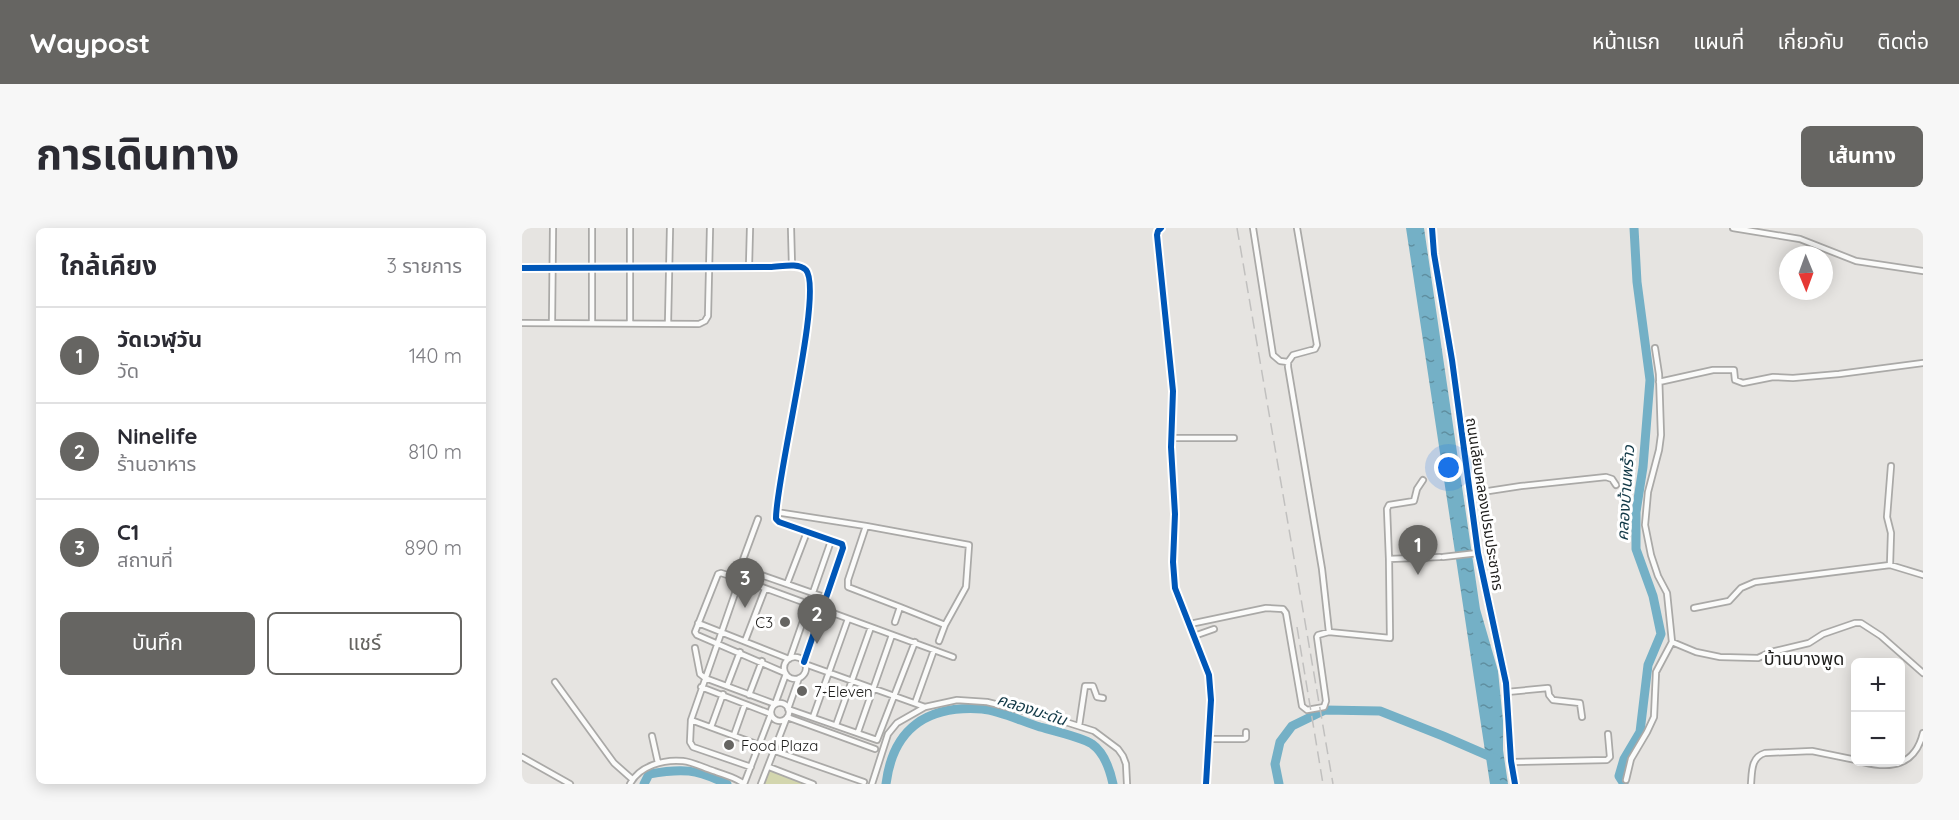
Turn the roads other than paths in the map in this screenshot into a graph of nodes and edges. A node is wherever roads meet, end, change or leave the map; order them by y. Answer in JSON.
{"nodes":[{"id":1,"x":553,"y":228,"type":"edge"},
{"id":2,"x":592,"y":228,"type":"edge"},
{"id":3,"x":630,"y":228,"type":"edge"},
{"id":4,"x":670,"y":228,"type":"edge"},
{"id":5,"x":710,"y":228,"type":"edge"},
{"id":6,"x":750,"y":228,"type":"edge"},
{"id":7,"x":792,"y":228,"type":"edge"},
{"id":8,"x":1161,"y":228,"type":"edge"},
{"id":9,"x":1253,"y":228,"type":"edge"},
{"id":10,"x":1297,"y":228,"type":"edge"},
{"id":11,"x":1432,"y":228,"type":"edge"},
{"id":12,"x":1733,"y":228,"type":"edge"},
{"id":13,"x":710,"y":266,"type":"junction"},
{"id":14,"x":749,"y":266,"type":"junction"},
{"id":15,"x":792,"y":266,"type":"junction"},
{"id":16,"x":522,"y":268,"type":"edge"},
{"id":17,"x":552,"y":268,"type":"junction"},
{"id":18,"x":591,"y":268,"type":"junction"},
{"id":19,"x":630,"y":268,"type":"junction"},
{"id":20,"x":669,"y":268,"type":"junction"},
{"id":21,"x":1923,"y":271,"type":"edge"},
{"id":22,"x":522,"y":323,"type":"edge"},
{"id":23,"x":552,"y":323,"type":"junction"},
{"id":24,"x":592,"y":323,"type":"junction"},
{"id":25,"x":630,"y":323,"type":"junction"},
{"id":26,"x":668,"y":324,"type":"junction"},
{"id":27,"x":1655,"y":348,"type":"dead end"},
{"id":28,"x":1288,"y":362,"type":"junction"},
{"id":29,"x":1923,"y":363,"type":"edge"},
{"id":30,"x":1659,"y":382,"type":"junction"},
{"id":31,"x":1171,"y":438,"type":"junction"},
{"id":32,"x":1234,"y":438,"type":"dead end"},
{"id":33,"x":1891,"y":466,"type":"dead end"},
{"id":34,"x":1423,"y":480,"type":"dead end"},
{"id":35,"x":1616,"y":485,"type":"dead end"},
{"id":36,"x":1469,"y":494,"type":"junction"},
{"id":37,"x":776,"y":512,"type":"junction"},
{"id":38,"x":758,"y":519,"type":"dead end"},
{"id":39,"x":866,"y":526,"type":"junction"},
{"id":40,"x":807,"y":532,"type":"junction"},
{"id":41,"x":831,"y":541,"type":"junction"},
{"id":42,"x":1476,"y":554,"type":"junction"},
{"id":43,"x":1389,"y":559,"type":"junction"},
{"id":44,"x":1890,"y":565,"type":"junction"},
{"id":45,"x":1923,"y":575,"type":"edge"},
{"id":46,"x":740,"y":579,"type":"junction"},
{"id":47,"x":787,"y":584,"type":"junction"},
{"id":48,"x":765,"y":589,"type":"junction"},
{"id":49,"x":813,"y":594,"type":"junction"},
{"id":50,"x":827,"y":598,"type":"junction"},
{"id":51,"x":809,"y":605,"type":"junction"},
{"id":52,"x":900,"y":607,"type":"junction"},
{"id":53,"x":1694,"y":608,"type":"dead end"},
{"id":54,"x":823,"y":610,"type":"junction"},
{"id":55,"x":848,"y":619,"type":"junction"},
{"id":56,"x":895,"y":622,"type":"dead end"},
{"id":57,"x":698,"y":623,"type":"junction"},
{"id":58,"x":1190,"y":624,"type":"junction"},
{"id":59,"x":945,"y":625,"type":"junction"},
{"id":60,"x":871,"y":627,"type":"junction"},
{"id":61,"x":1215,"y":629,"type":"dead end"},
{"id":62,"x":722,"y":631,"type":"junction"},
{"id":63,"x":1329,"y":632,"type":"junction"},
{"id":64,"x":892,"y":635,"type":"junction"},
{"id":65,"x":1194,"y":636,"type":"junction"},
{"id":66,"x":746,"y":641,"type":"junction"},
{"id":67,"x":939,"y":641,"type":"dead end"},
{"id":68,"x":915,"y":642,"type":"junction"},
{"id":69,"x":1672,"y":642,"type":"junction"},
{"id":70,"x":717,"y":643,"type":"junction"},
{"id":71,"x":695,"y":648,"type":"dead end"},
{"id":72,"x":934,"y":650,"type":"junction"},
{"id":73,"x":740,"y":652,"type":"junction"},
{"id":74,"x":953,"y":657,"type":"dead end"},
{"id":75,"x":790,"y":659,"type":"junction"},
{"id":76,"x":762,"y":662,"type":"junction"},
{"id":77,"x":804,"y":663,"type":"junction"},
{"id":78,"x":829,"y":672,"type":"junction"},
{"id":79,"x":786,"y":673,"type":"junction"},
{"id":80,"x":1923,"y":673,"type":"edge"},
{"id":81,"x":705,"y":678,"type":"junction"},
{"id":82,"x":799,"y":678,"type":"junction"},
{"id":83,"x":852,"y":681,"type":"junction"},
{"id":84,"x":555,"y":682,"type":"dead end"},
{"id":85,"x":727,"y":686,"type":"junction"},
{"id":86,"x":701,"y":687,"type":"junction"},
{"id":87,"x":873,"y":688,"type":"junction"},
{"id":88,"x":1508,"y":692,"type":"junction"},
{"id":89,"x":723,"y":694,"type":"junction"},
{"id":90,"x":749,"y":695,"type":"junction"},
{"id":91,"x":895,"y":696,"type":"junction"},
{"id":92,"x":1103,"y":698,"type":"dead end"},
{"id":93,"x":915,"y":703,"type":"junction"},
{"id":94,"x":745,"y":704,"type":"junction"},
{"id":95,"x":775,"y":704,"type":"junction"},
{"id":96,"x":925,"y":707,"type":"junction"},
{"id":97,"x":788,"y":709,"type":"junction"},
{"id":98,"x":771,"y":714,"type":"junction"},
{"id":99,"x":788,"y":717,"type":"junction"},
{"id":100,"x":813,"y":717,"type":"junction"},
{"id":101,"x":1582,"y":717,"type":"dead end"},
{"id":102,"x":691,"y":720,"type":"junction"},
{"id":103,"x":836,"y":724,"type":"junction"},
{"id":104,"x":1079,"y":726,"type":"junction"},
{"id":105,"x":711,"y":727,"type":"junction"},
{"id":106,"x":858,"y":732,"type":"junction"},
{"id":107,"x":1246,"y":732,"type":"dead end"},
{"id":108,"x":1923,"y":733,"type":"edge"},
{"id":109,"x":1608,"y":734,"type":"dead end"},
{"id":110,"x":734,"y":735,"type":"junction"},
{"id":111,"x":652,"y":736,"type":"dead end"},
{"id":112,"x":1209,"y":740,"type":"junction"},
{"id":113,"x":759,"y":745,"type":"junction"},
{"id":114,"x":875,"y":749,"type":"dead end"},
{"id":115,"x":775,"y":751,"type":"junction"},
{"id":116,"x":522,"y":757,"type":"edge"},
{"id":117,"x":1851,"y":759,"type":"edge"},
{"id":118,"x":1905,"y":759,"type":"edge"},
{"id":119,"x":1512,"y":762,"type":"junction"},
{"id":120,"x":658,"y":763,"type":"junction"},
{"id":121,"x":751,"y":767,"type":"junction"},
{"id":122,"x":769,"y":767,"type":"junction"},
{"id":123,"x":1626,"y":780,"type":"dead end"},
{"id":124,"x":631,"y":782,"type":"edge"},
{"id":125,"x":864,"y":782,"type":"dead end"},
{"id":126,"x":570,"y":784,"type":"edge"},
{"id":127,"x":744,"y":784,"type":"edge"},
{"id":128,"x":761,"y":784,"type":"edge"},
{"id":129,"x":813,"y":784,"type":"edge"},
{"id":130,"x":872,"y":784,"type":"edge"},
{"id":131,"x":1127,"y":784,"type":"edge"},
{"id":132,"x":1206,"y":784,"type":"edge"},
{"id":133,"x":1515,"y":784,"type":"edge"},
{"id":134,"x":1750,"y":784,"type":"edge"}],
"edges":[{"from":1,"to":17,"type":"street"},
{"from":2,"to":18,"type":"street"},
{"from":3,"to":19,"type":"street"},
{"from":4,"to":20,"type":"street"},
{"from":5,"to":13,"type":"street"},
{"from":6,"to":14,"type":"street"},
{"from":7,"to":15,"type":"street"},
{"from":8,"to":31,"type":"street"},
{"from":9,"to":28,"type":"street"},
{"from":10,"to":28,"type":"street"},
{"from":11,"to":36,"type":"street","name":"ถนนเลียบคลองเปรมประชากร"},
{"from":12,"to":21,"type":"street"},
{"from":13,"to":14,"type":"street"},
{"from":13,"to":20,"type":"street"},
{"from":13,"to":26,"type":"street"},
{"from":14,"to":15,"type":"street"},
{"from":15,"to":37,"type":"street"},
{"from":16,"to":17,"type":"street"},
{"from":17,"to":18,"type":"street"},
{"from":17,"to":23,"type":"street"},
{"from":18,"to":19,"type":"street"},
{"from":18,"to":24,"type":"street"},
{"from":19,"to":20,"type":"street"},
{"from":19,"to":25,"type":"street"},
{"from":20,"to":26,"type":"street"},
{"from":22,"to":23,"type":"street"},
{"from":23,"to":24,"type":"street"},
{"from":24,"to":25,"type":"street"},
{"from":25,"to":26,"type":"street"},
{"from":27,"to":30,"type":"street"},
{"from":28,"to":63,"type":"street"},
{"from":29,"to":30,"type":"street"},
{"from":30,"to":69,"type":"street"},
{"from":31,"to":32,"type":"street"},
{"from":31,"to":58,"type":"street"},
{"from":33,"to":44,"type":"street"},
{"from":34,"to":43,"type":"street"},
{"from":35,"to":36,"type":"street"},
{"from":36,"to":42,"type":"street","name":"ถนนเลียบคลองเปรมประชากร"},
{"from":37,"to":39,"type":"street"},
{"from":37,"to":40,"type":"street"},
{"from":38,"to":47,"type":"street"},
{"from":39,"to":52,"type":"street"},
{"from":39,"to":59,"type":"street"},
{"from":40,"to":41,"type":"street"},
{"from":40,"to":47,"type":"street"},
{"from":41,"to":49,"type":"street"},
{"from":41,"to":50,"type":"street"},
{"from":42,"to":43,"type":"street"},
{"from":42,"to":88,"type":"street","name":"ถนนเลียบคลองเปรมประชากร"},
{"from":43,"to":63,"type":"street"},
{"from":44,"to":45,"type":"street"},
{"from":44,"to":53,"type":"street"},
{"from":46,"to":48,"type":"street"},
{"from":46,"to":57,"type":"street"},
{"from":46,"to":62,"type":"street"},
{"from":47,"to":49,"type":"street"},
{"from":48,"to":51,"type":"street"},
{"from":48,"to":66,"type":"street"},
{"from":49,"to":50,"type":"street"},
{"from":49,"to":51,"type":"street"},
{"from":50,"to":54,"type":"street"},
{"from":51,"to":54,"type":"street"},
{"from":51,"to":75,"type":"street"},
{"from":52,"to":56,"type":"street"},
{"from":52,"to":59,"type":"street"},
{"from":54,"to":55,"type":"street"},
{"from":54,"to":77,"type":"street"},
{"from":55,"to":60,"type":"street"},
{"from":55,"to":78,"type":"street"},
{"from":57,"to":62,"type":"street"},
{"from":57,"to":70,"type":"street"},
{"from":58,"to":63,"type":"street"},
{"from":58,"to":65,"type":"street"},
{"from":59,"to":67,"type":"street"},
{"from":60,"to":64,"type":"street"},
{"from":60,"to":83,"type":"street"},
{"from":61,"to":65,"type":"street"},
{"from":62,"to":66,"type":"street"},
{"from":62,"to":70,"type":"street"},
{"from":64,"to":68,"type":"street"},
{"from":64,"to":87,"type":"street"},
{"from":65,"to":112,"type":"street"},
{"from":66,"to":75,"type":"street"},
{"from":68,"to":72,"type":"street"},
{"from":68,"to":91,"type":"street"},
{"from":69,"to":80,"type":"street"},
{"from":69,"to":123,"type":"street"},
{"from":70,"to":73,"type":"street"},
{"from":70,"to":81,"type":"street"},
{"from":71,"to":81,"type":"street"},
{"from":72,"to":74,"type":"street"},
{"from":72,"to":93,"type":"street"},
{"from":73,"to":76,"type":"street"},
{"from":73,"to":85,"type":"street"},
{"from":75,"to":77,"type":"street"},
{"from":75,"to":79,"type":"street"},
{"from":76,"to":79,"type":"street"},
{"from":76,"to":90,"type":"street"},
{"from":77,"to":78,"type":"street"},
{"from":77,"to":82,"type":"street"},
{"from":78,"to":83,"type":"street"},
{"from":78,"to":100,"type":"street"},
{"from":79,"to":82,"type":"street"},
{"from":79,"to":95,"type":"street"},
{"from":81,"to":85,"type":"street"},
{"from":81,"to":86,"type":"street"},
{"from":82,"to":97,"type":"street"},
{"from":83,"to":87,"type":"street"},
{"from":83,"to":103,"type":"street"},
{"from":84,"to":124,"type":"street"},
{"from":85,"to":90,"type":"street"},
{"from":86,"to":89,"type":"street"},
{"from":86,"to":102,"type":"street"},
{"from":87,"to":91,"type":"street"},
{"from":87,"to":106,"type":"street"},
{"from":88,"to":101,"type":"street"},
{"from":88,"to":119,"type":"street","name":"ถนนเลียบคลองเปรมประชากร"},
{"from":89,"to":94,"type":"street"},
{"from":89,"to":105,"type":"street"},
{"from":90,"to":95,"type":"street"},
{"from":91,"to":93,"type":"street"},
{"from":91,"to":106,"type":"street"},
{"from":92,"to":104,"type":"street"},
{"from":93,"to":96,"type":"street"},
{"from":94,"to":98,"type":"street"},
{"from":94,"to":110,"type":"street"},
{"from":95,"to":97,"type":"street"},
{"from":95,"to":98,"type":"street"},
{"from":96,"to":104,"type":"street"},
{"from":96,"to":130,"type":"street"},
{"from":97,"to":99,"type":"street"},
{"from":97,"to":100,"type":"street"},
{"from":98,"to":99,"type":"street"},
{"from":98,"to":113,"type":"street"},
{"from":99,"to":114,"type":"street"},
{"from":99,"to":115,"type":"street"},
{"from":100,"to":103,"type":"street"},
{"from":102,"to":105,"type":"street"},
{"from":102,"to":121,"type":"street"},
{"from":103,"to":106,"type":"street"},
{"from":104,"to":131,"type":"street"},
{"from":105,"to":110,"type":"street"},
{"from":107,"to":112,"type":"street"},
{"from":108,"to":118,"type":"street"},
{"from":109,"to":119,"type":"street"},
{"from":110,"to":113,"type":"street"},
{"from":111,"to":120,"type":"street"},
{"from":112,"to":132,"type":"street"},
{"from":113,"to":121,"type":"street"},
{"from":115,"to":122,"type":"street"},
{"from":115,"to":125,"type":"street"},
{"from":116,"to":126,"type":"street"},
{"from":117,"to":134,"type":"street"},
{"from":119,"to":133,"type":"street","name":"ถนนเลียบคลองเปรมประชากร"},
{"from":120,"to":124,"type":"street"},
{"from":120,"to":127,"type":"street"},
{"from":121,"to":127,"type":"street"},
{"from":122,"to":128,"type":"street"},
{"from":122,"to":129,"type":"street"}]}
